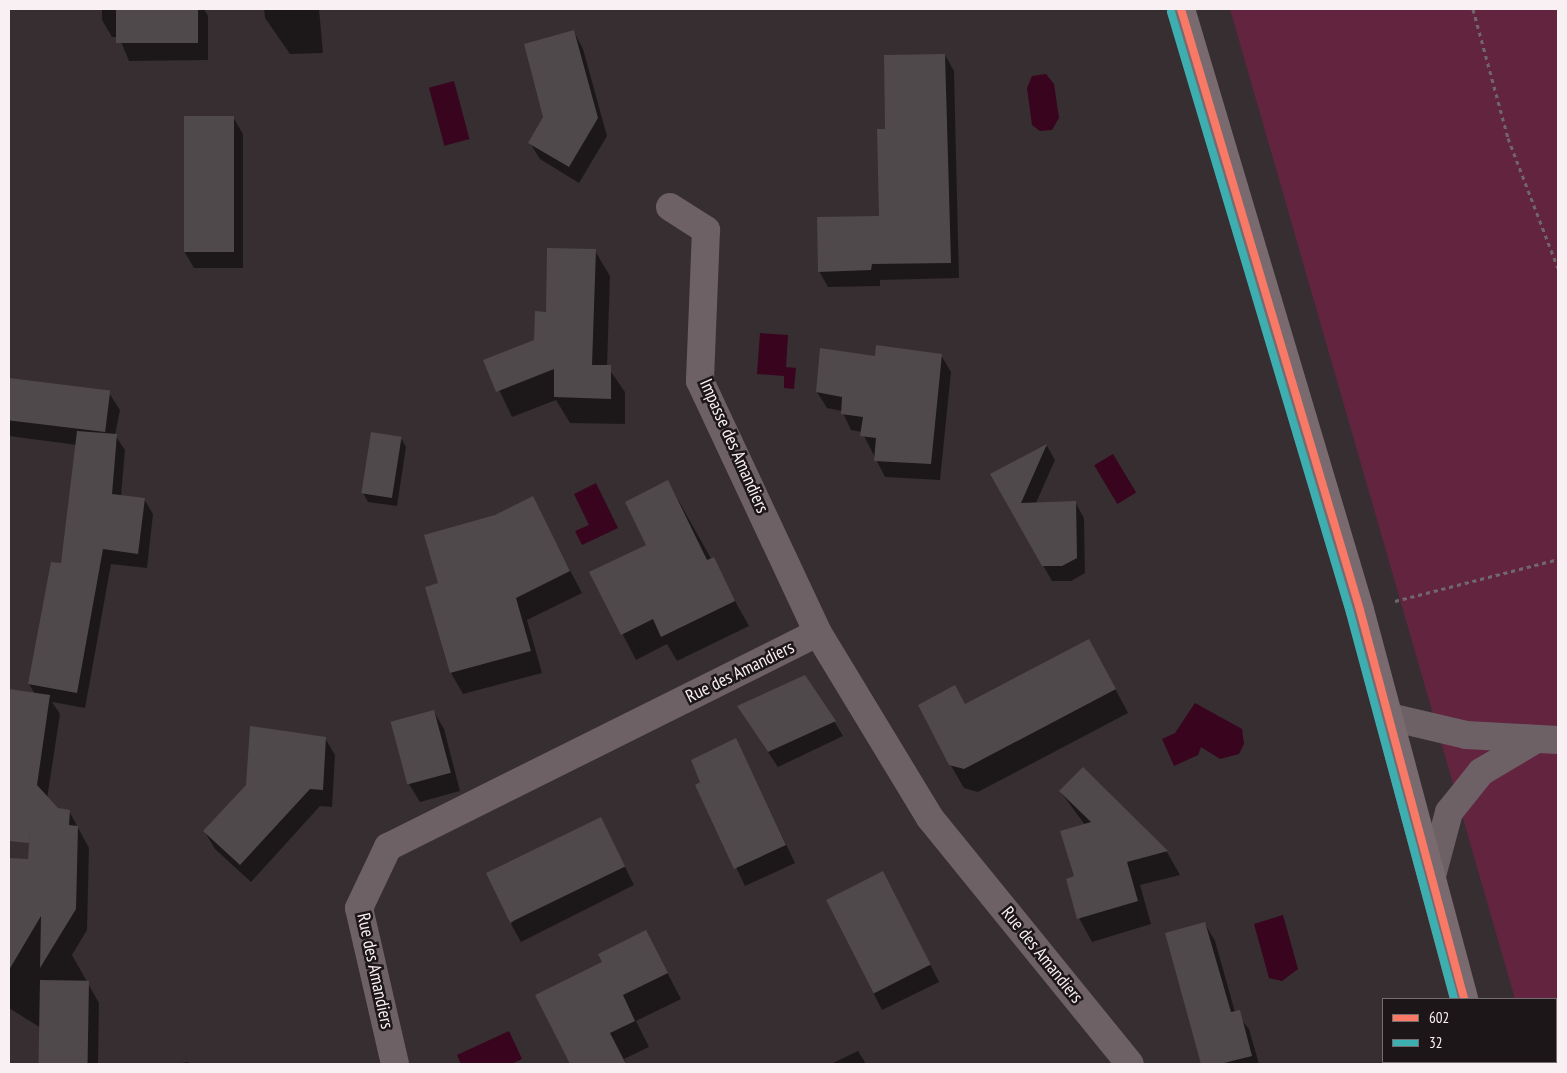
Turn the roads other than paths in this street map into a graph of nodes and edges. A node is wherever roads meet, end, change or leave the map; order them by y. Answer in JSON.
{"nodes":[{"id":1,"x":1181,"y":9,"type":"edge"},
{"id":2,"x":670,"y":207,"type":"dead end"},
{"id":3,"x":818,"y":633,"type":"junction"},
{"id":4,"x":1390,"y":717,"type":"junction"},
{"id":5,"x":1547,"y":740,"type":"edge"},
{"id":6,"x":1432,"y":876,"type":"junction"},
{"id":7,"x":1464,"y":998,"type":"edge"},
{"id":8,"x":395,"y":1064,"type":"edge"},
{"id":9,"x":1130,"y":1064,"type":"edge"}],
"edges":[{"from":1,"to":4,"type":"main road"},
{"from":2,"to":3,"type":"street","name":"Impasse des Amandiers"},
{"from":3,"to":8,"type":"street","name":"Rue des Amandiers"},
{"from":3,"to":9,"type":"street","name":"Rue des Amandiers"},
{"from":4,"to":5,"type":"street"},
{"from":4,"to":6,"type":"main road"},
{"from":5,"to":6,"type":"street"},
{"from":6,"to":7,"type":"main road"}]}
